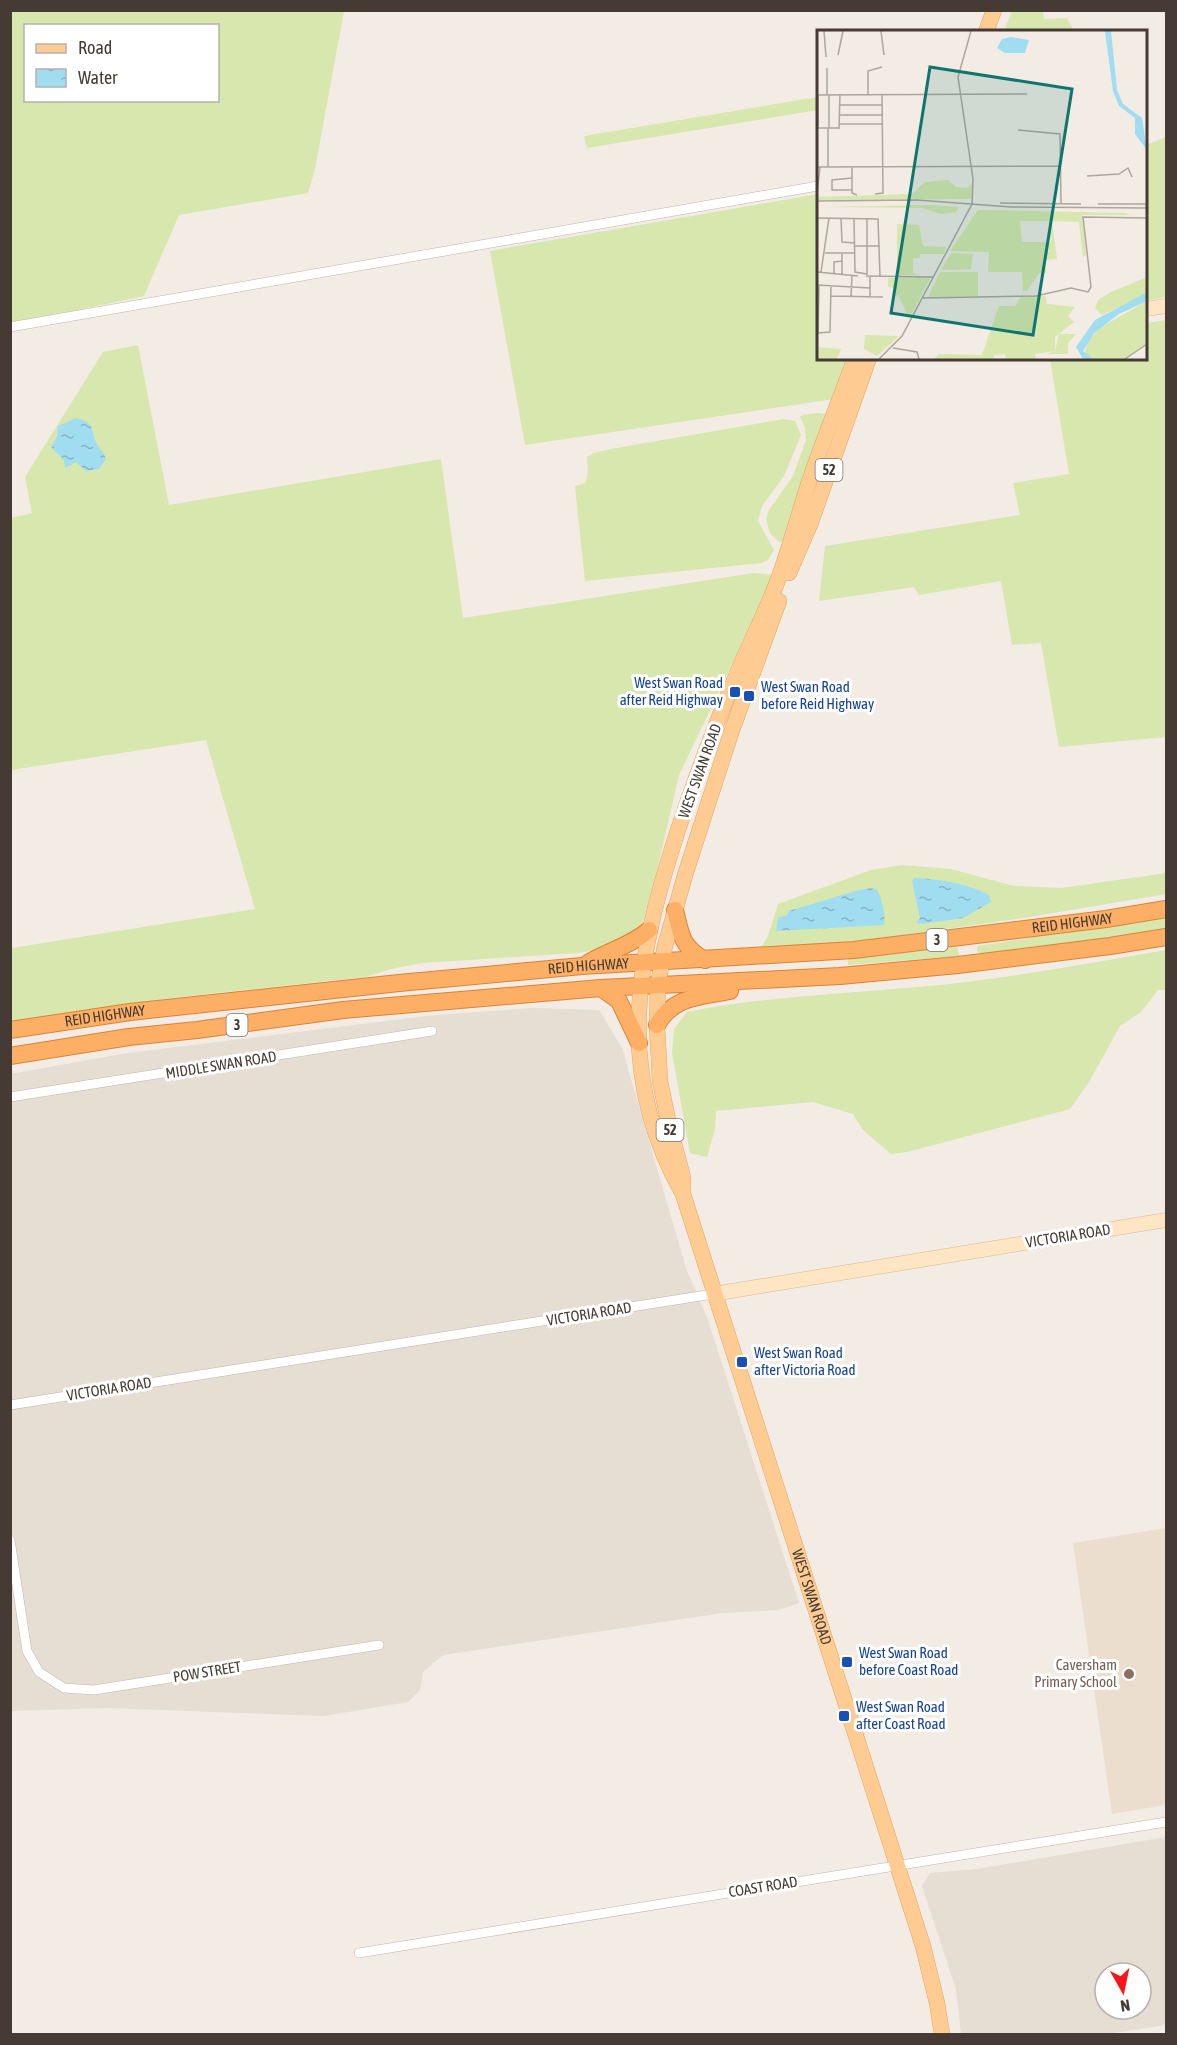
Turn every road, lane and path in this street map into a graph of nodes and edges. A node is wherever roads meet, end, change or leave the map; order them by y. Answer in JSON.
{"nodes":[{"id":1,"x":994,"y":10,"type":"edge"},
{"id":2,"x":987,"y":30,"type":"edge"},
{"id":3,"x":817,"y":186,"type":"edge"},
{"id":4,"x":1167,"y":306,"type":"edge"},
{"id":5,"x":1147,"y":309,"type":"edge"},
{"id":6,"x":10,"y":327,"type":"edge"},
{"id":7,"x":854,"y":360,"type":"edge"},
{"id":8,"x":868,"y":360,"type":"edge"},
{"id":9,"x":1167,"y":909,"type":"edge"},
{"id":10,"x":675,"y":910,"type":"junction"},
{"id":11,"x":649,"y":930,"type":"junction"},
{"id":12,"x":1167,"y":937,"type":"edge"},
{"id":13,"x":705,"y":960,"type":"junction"},
{"id":14,"x":663,"y":962,"type":"junction"},
{"id":15,"x":644,"y":963,"type":"junction"},
{"id":16,"x":582,"y":966,"type":"junction"},
{"id":17,"x":749,"y":981,"type":"junction"},
{"id":18,"x":658,"y":984,"type":"junction"},
{"id":19,"x":640,"y":986,"type":"junction"},
{"id":20,"x":601,"y":988,"type":"junction"},
{"id":21,"x":657,"y":1025,"type":"junction"},
{"id":22,"x":10,"y":1030,"type":"edge"},
{"id":23,"x":432,"y":1031,"type":"dead end"},
{"id":24,"x":639,"y":1043,"type":"junction"},
{"id":25,"x":10,"y":1056,"type":"edge"},
{"id":26,"x":10,"y":1097,"type":"edge"},
{"id":27,"x":683,"y":1194,"type":"junction"},
{"id":28,"x":1167,"y":1220,"type":"edge"},
{"id":29,"x":713,"y":1294,"type":"junction"},
{"id":30,"x":10,"y":1404,"type":"edge"},
{"id":31,"x":10,"y":1540,"type":"edge"},
{"id":32,"x":379,"y":1645,"type":"dead end"},
{"id":33,"x":1167,"y":1822,"type":"edge"},
{"id":34,"x":898,"y":1865,"type":"junction"},
{"id":35,"x":359,"y":1953,"type":"dead end"},
{"id":36,"x":942,"y":2034,"type":"edge"}],
"edges":[{"from":1,"to":2,"type":"main road"},
{"from":3,"to":6,"type":"street"},
{"from":4,"to":5,"type":"street"},
{"from":7,"to":11,"type":"main road","name":"WEST SWAN ROAD","number":"52"},
{"from":8,"to":10,"type":"main road","name":"WEST SWAN ROAD","number":"52"},
{"from":9,"to":13,"type":"highway","name":"REID HIGHWAY","number":"3"},
{"from":10,"to":13,"type":"highway"},
{"from":10,"to":14,"type":"main road","name":"WEST SWAN ROAD","number":"52"},
{"from":11,"to":15,"type":"main road","name":"WEST SWAN ROAD","number":"52"},
{"from":11,"to":16,"type":"highway"},
{"from":12,"to":17,"type":"highway","name":"REID HIGHWAY","number":"3"},
{"from":13,"to":14,"type":"highway","name":"REID HIGHWAY","number":"3"},
{"from":14,"to":15,"type":"highway","name":"REID HIGHWAY","number":"3"},
{"from":14,"to":18,"type":"main road","name":"WEST SWAN ROAD","number":"52"},
{"from":15,"to":16,"type":"highway","name":"REID HIGHWAY","number":"3"},
{"from":15,"to":19,"type":"main road","name":"WEST SWAN ROAD","number":"52"},
{"from":16,"to":22,"type":"highway","name":"REID HIGHWAY","number":"3"},
{"from":17,"to":18,"type":"highway","name":"REID HIGHWAY","number":"3"},
{"from":17,"to":21,"type":"highway"},
{"from":18,"to":19,"type":"highway","name":"REID HIGHWAY","number":"3"},
{"from":18,"to":21,"type":"main road","name":"WEST SWAN ROAD","number":"52"},
{"from":19,"to":20,"type":"highway","name":"REID HIGHWAY","number":"3"},
{"from":19,"to":24,"type":"main road","name":"WEST SWAN ROAD","number":"52"},
{"from":20,"to":24,"type":"highway"},
{"from":20,"to":25,"type":"highway","name":"REID HIGHWAY","number":"3"},
{"from":21,"to":27,"type":"main road","name":"WEST SWAN ROAD","number":"52"},
{"from":23,"to":26,"type":"street","name":"MIDDLE SWAN ROAD"},
{"from":24,"to":27,"type":"main road","name":"WEST SWAN ROAD","number":"52"},
{"from":27,"to":29,"type":"main road","name":"WEST SWAN ROAD","number":"52"},
{"from":28,"to":29,"type":"street","name":"VICTORIA ROAD"},
{"from":29,"to":30,"type":"street","name":"VICTORIA ROAD"},
{"from":29,"to":34,"type":"main road","name":"WEST SWAN ROAD","number":"52"},
{"from":31,"to":32,"type":"street","name":"POW STREET"},
{"from":33,"to":34,"type":"street","name":"COAST ROAD"},
{"from":34,"to":35,"type":"street","name":"COAST ROAD"},
{"from":34,"to":36,"type":"main road","name":"WEST SWAN ROAD","number":"52"}]}
